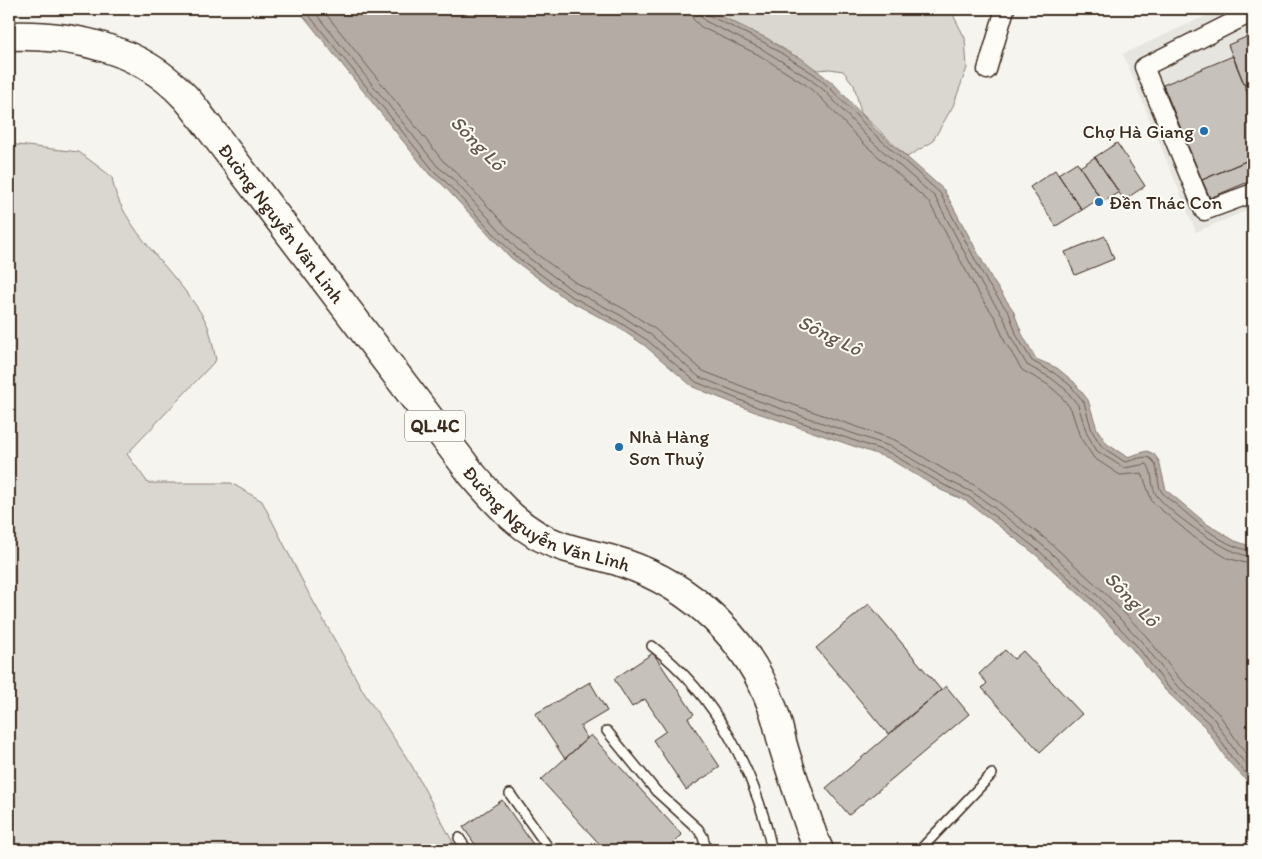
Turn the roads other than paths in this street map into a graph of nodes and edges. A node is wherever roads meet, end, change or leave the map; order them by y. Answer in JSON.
{"nodes":[{"id":1,"x":1005,"y":9,"type":"edge"},
{"id":2,"x":1253,"y":12,"type":"edge"},
{"id":3,"x":9,"y":36,"type":"edge"},
{"id":4,"x":987,"y":70,"type":"dead end"},
{"id":5,"x":1253,"y":193,"type":"edge"},
{"id":6,"x":652,"y":646,"type":"dead end"},
{"id":7,"x":607,"y":731,"type":"dead end"},
{"id":8,"x":992,"y":774,"type":"dead end"},
{"id":9,"x":510,"y":794,"type":"dead end"},
{"id":10,"x":458,"y":838,"type":"dead end"},
{"id":11,"x":467,"y":850,"type":"edge"},
{"id":12,"x":550,"y":850,"type":"edge"},
{"id":13,"x":706,"y":850,"type":"edge"},
{"id":14,"x":772,"y":850,"type":"edge"},
{"id":15,"x":820,"y":850,"type":"edge"},
{"id":16,"x":920,"y":850,"type":"edge"}],
"edges":[{"from":1,"to":4,"type":"street"},
{"from":2,"to":5,"type":"street"},
{"from":3,"to":15,"type":"highway","name":"Đường Nguyễn Văn Linh","number":"QL.4C"},
{"from":6,"to":14,"type":"lane"},
{"from":7,"to":13,"type":"lane"},
{"from":8,"to":16,"type":"lane"},
{"from":9,"to":12,"type":"lane"},
{"from":10,"to":11,"type":"lane"}]}
